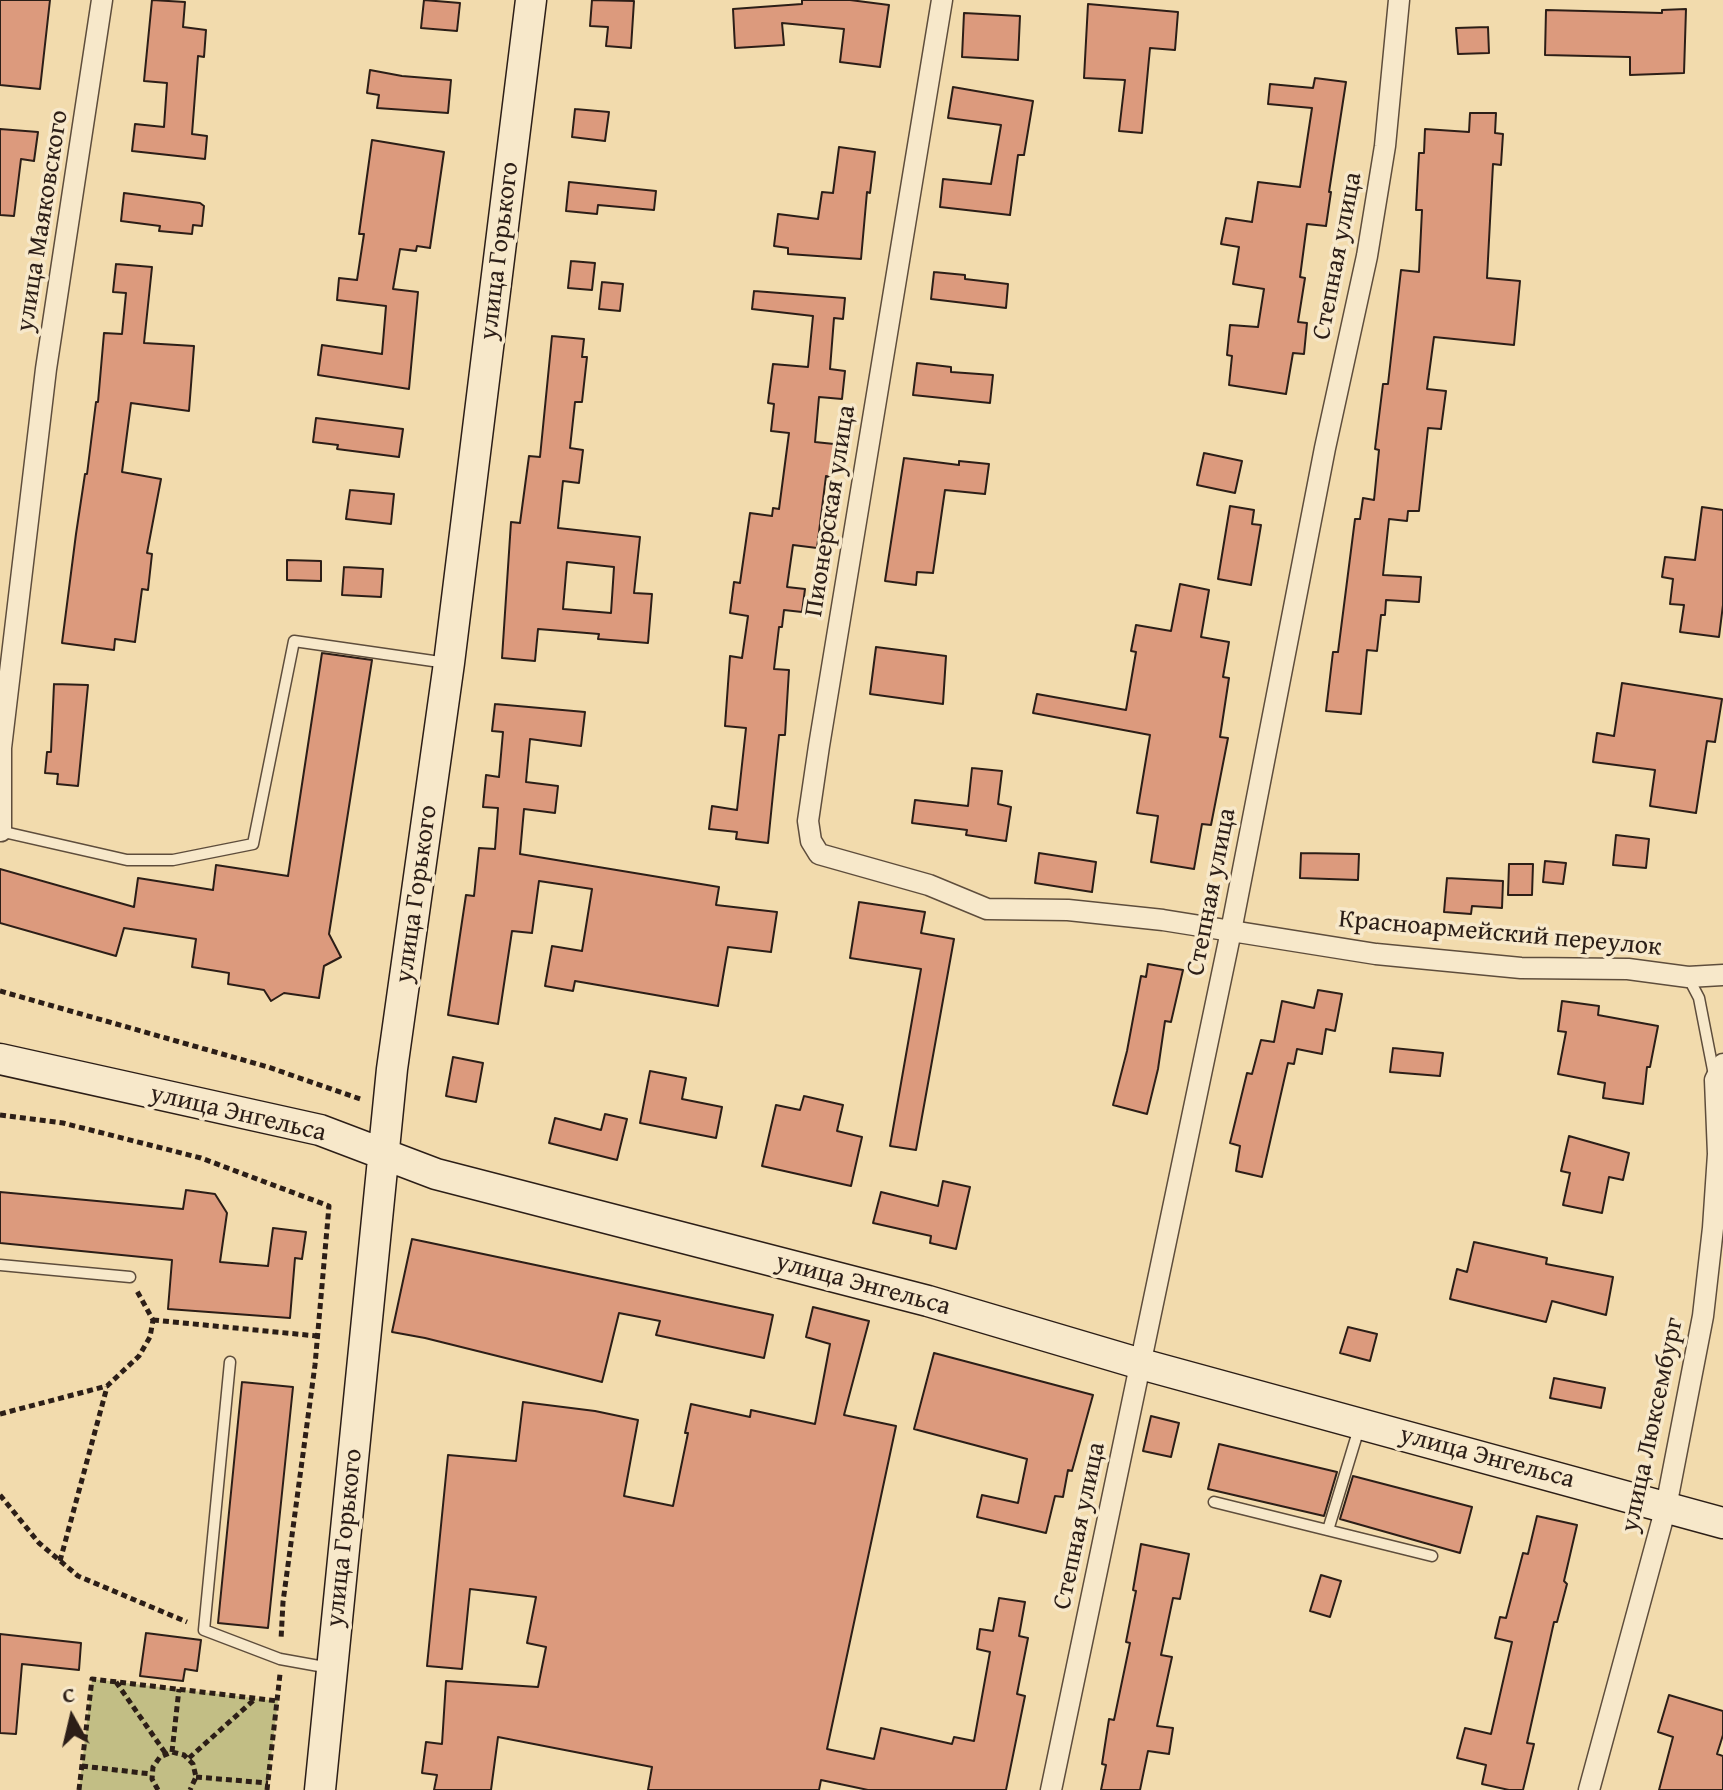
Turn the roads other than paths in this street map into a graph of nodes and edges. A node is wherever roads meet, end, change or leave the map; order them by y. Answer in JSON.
{"nodes":[{"id":1,"x":102,"y":0,"type":"edge"},
{"id":2,"x":531,"y":0,"type":"edge"},
{"id":3,"x":942,"y":0,"type":"edge"},
{"id":4,"x":1399,"y":0,"type":"edge"},
{"id":5,"x":449,"y":663,"type":"junction"},
{"id":6,"x":1,"y":831,"type":"edge"},
{"id":7,"x":987,"y":909,"type":"joint"},
{"id":8,"x":1231,"y":931,"type":"junction"},
{"id":9,"x":1723,"y":975,"type":"edge"},
{"id":10,"x":1688,"y":977,"type":"junction"},
{"id":11,"x":0,"y":1059,"type":"edge"},
{"id":12,"x":1719,"y":1072,"type":"edge"},
{"id":13,"x":384,"y":1153,"type":"junction"},
{"id":14,"x":0,"y":1265,"type":"edge"},
{"id":15,"x":130,"y":1277,"type":"road end"},
{"id":16,"x":230,"y":1362,"type":"dead end"},
{"id":17,"x":1141,"y":1364,"type":"junction"},
{"id":18,"x":1360,"y":1424,"type":"junction"},
{"id":19,"x":1214,"y":1502,"type":"dead end"},
{"id":20,"x":1666,"y":1507,"type":"junction"},
{"id":21,"x":1723,"y":1523,"type":"edge"},
{"id":22,"x":1328,"y":1530,"type":"junction"},
{"id":23,"x":1432,"y":1556,"type":"dead end"},
{"id":24,"x":332,"y":1669,"type":"junction"},
{"id":25,"x":320,"y":1790,"type":"edge"},
{"id":26,"x":1051,"y":1790,"type":"edge"},
{"id":27,"x":1589,"y":1790,"type":"edge"}],
"edges":[{"from":1,"to":6,"type":"street","name":"улица Маяковского"},
{"from":2,"to":5,"type":"street","name":"улица Горького"},
{"from":3,"to":7,"type":"street","name":"Пионерская улица"},
{"from":4,"to":8,"type":"street","name":"Степная улица"},
{"from":5,"to":6,"type":"lane"},
{"from":5,"to":13,"type":"street","name":"улица Горького"},
{"from":7,"to":8,"type":"street","name":"Красноармейский переулок"},
{"from":8,"to":10,"type":"street","name":"Красноармейский переулок"},
{"from":8,"to":17,"type":"street","name":"Степная улица"},
{"from":9,"to":10,"type":"street","name":"Красноармейский переулок"},
{"from":10,"to":12,"type":"lane"},
{"from":11,"to":13,"type":"street","name":"улица Энгельса"},
{"from":12,"to":20,"type":"street","name":"улица Люксембург"},
{"from":13,"to":17,"type":"street","name":"улица Энгельса"},
{"from":13,"to":24,"type":"street","name":"улица Горького"},
{"from":14,"to":15,"type":"lane"},
{"from":16,"to":24,"type":"lane"},
{"from":17,"to":18,"type":"street","name":"улица Энгельса"},
{"from":17,"to":26,"type":"street","name":"Степная улица"},
{"from":18,"to":20,"type":"street","name":"улица Энгельса"},
{"from":18,"to":22,"type":"lane"},
{"from":19,"to":22,"type":"lane"},
{"from":20,"to":21,"type":"street","name":"улица Энгельса"},
{"from":20,"to":27,"type":"street","name":"улица Люксембург"},
{"from":22,"to":23,"type":"lane"},
{"from":24,"to":25,"type":"street","name":"улица Горького"}]}
